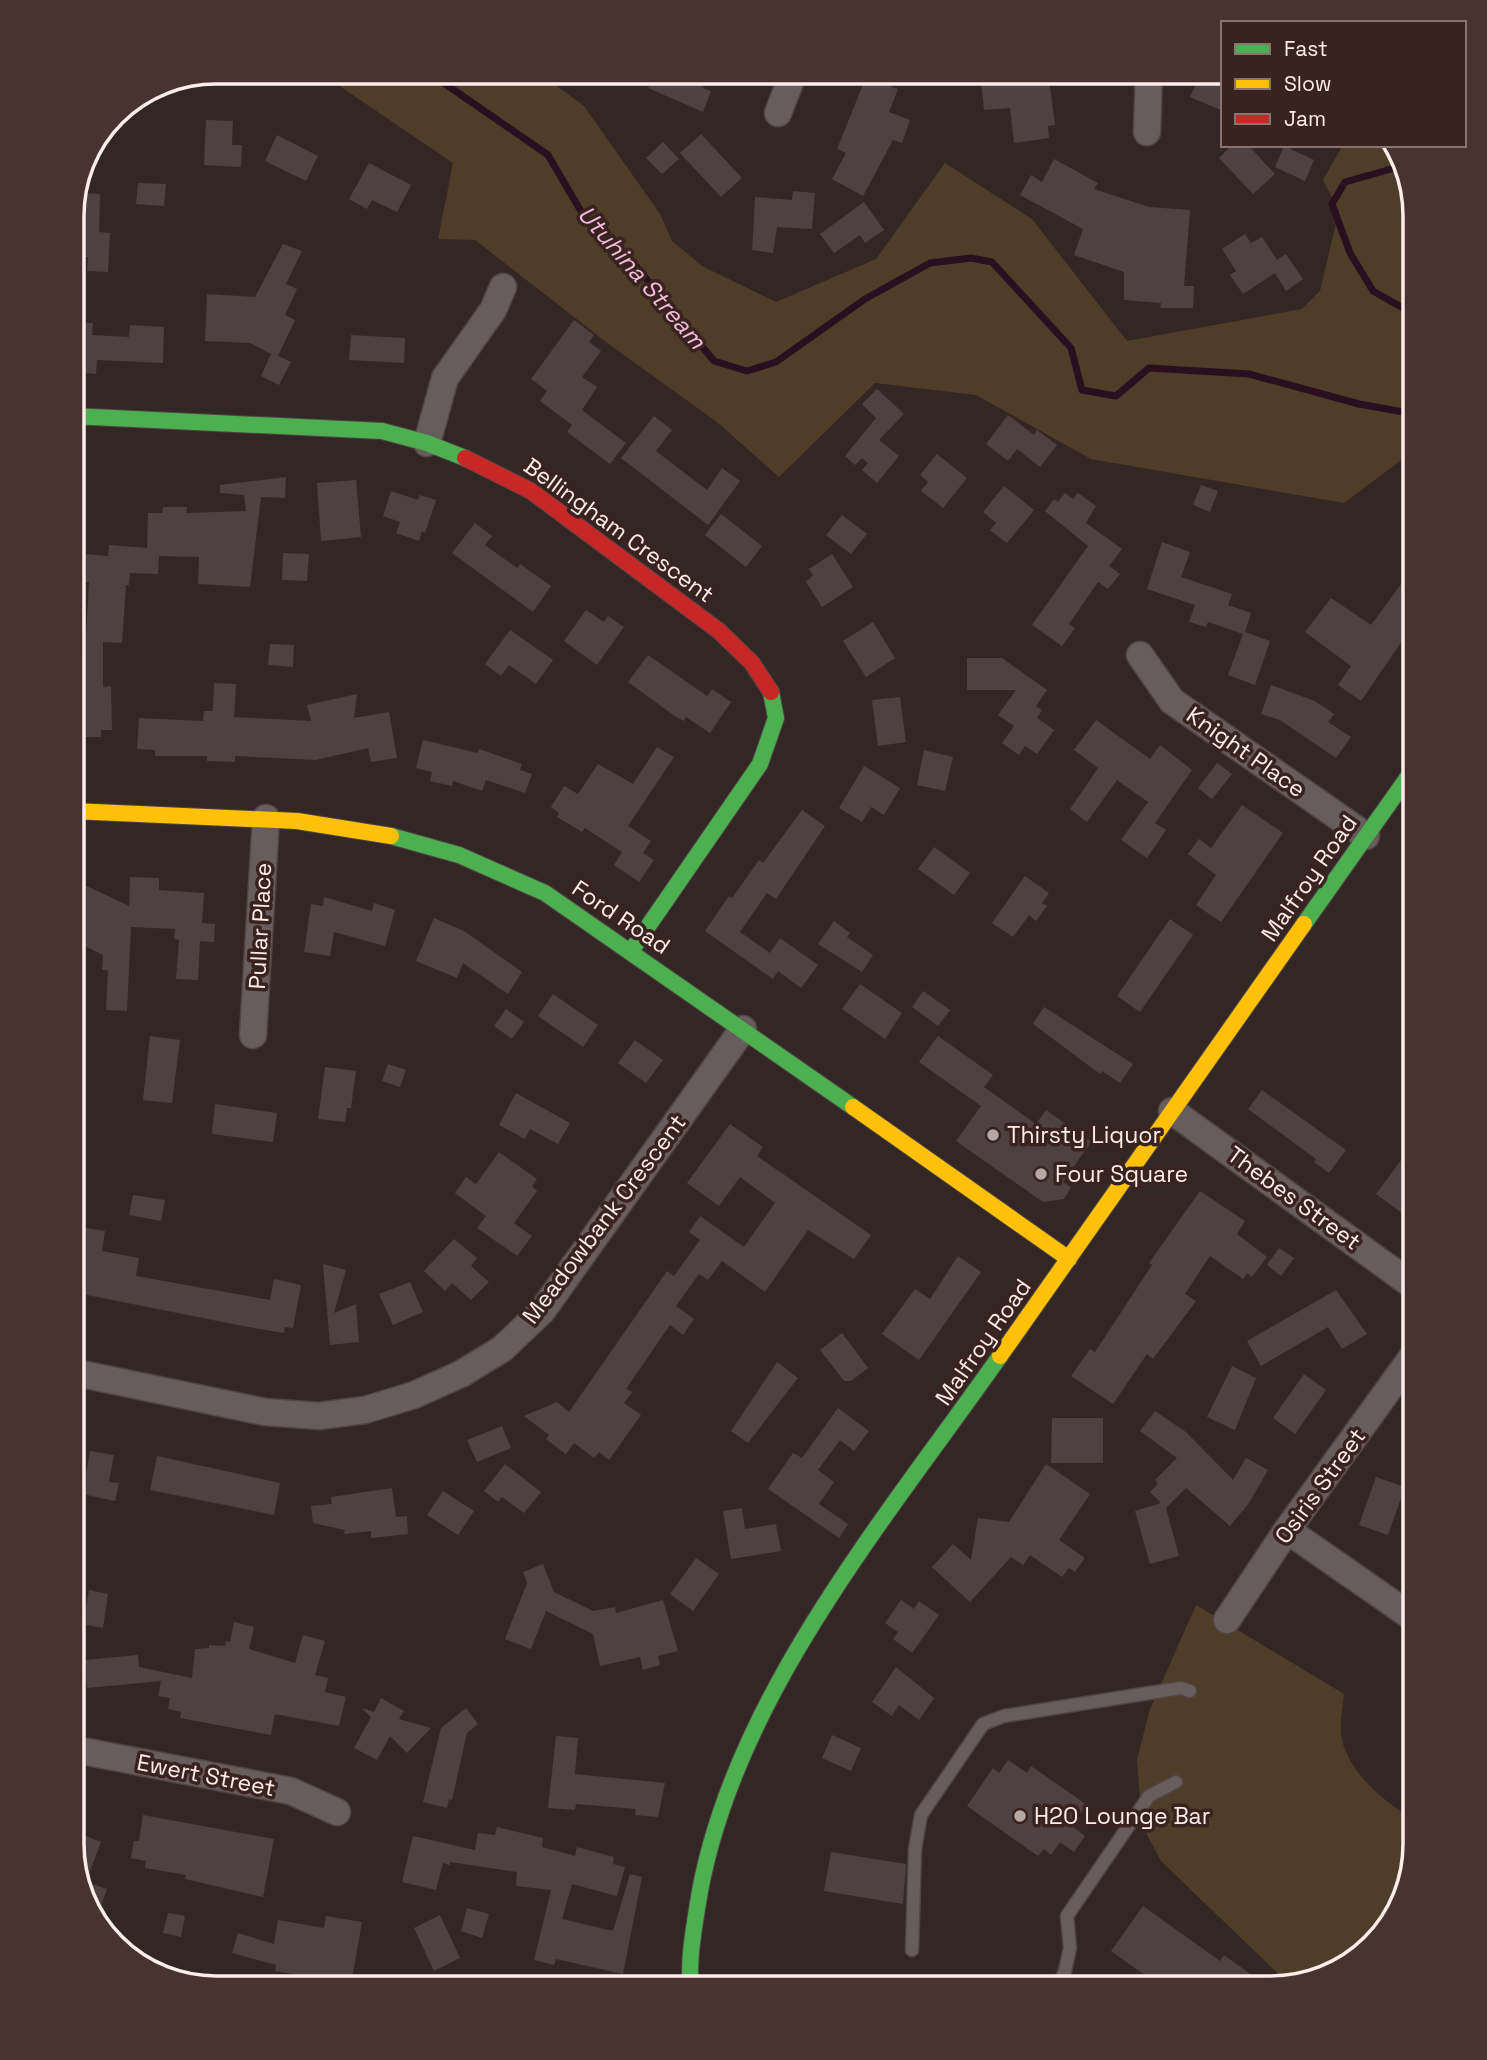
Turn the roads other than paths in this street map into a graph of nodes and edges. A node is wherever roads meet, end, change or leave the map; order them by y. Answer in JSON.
{"nodes":[{"id":1,"x":789,"y":84,"type":"edge"},
{"id":2,"x":1149,"y":84,"type":"edge"},
{"id":3,"x":778,"y":113,"type":"dead end"},
{"id":4,"x":1147,"y":132,"type":"dead end"},
{"id":5,"x":503,"y":287,"type":"dead end"},
{"id":6,"x":84,"y":416,"type":"edge"},
{"id":7,"x":427,"y":443,"type":"junction"},
{"id":8,"x":1139,"y":655,"type":"dead end"},
{"id":9,"x":1403,"y":784,"type":"edge"},
{"id":10,"x":84,"y":811,"type":"edge"},
{"id":11,"x":266,"y":818,"type":"junction"},
{"id":12,"x":1366,"y":836,"type":"junction"},
{"id":13,"x":631,"y":951,"type":"junction"},
{"id":14,"x":743,"y":1029,"type":"junction"},
{"id":15,"x":253,"y":1035,"type":"dead end"},
{"id":16,"x":1172,"y":1111,"type":"junction"},
{"id":17,"x":1069,"y":1259,"type":"junction"},
{"id":18,"x":1403,"y":1278,"type":"edge"},
{"id":19,"x":1403,"y":1370,"type":"edge"},
{"id":20,"x":84,"y":1374,"type":"edge"},
{"id":21,"x":1287,"y":1530,"type":"junction"},
{"id":22,"x":1403,"y":1611,"type":"edge"},
{"id":23,"x":1227,"y":1620,"type":"dead end"},
{"id":24,"x":1190,"y":1691,"type":"dead end"},
{"id":25,"x":84,"y":1751,"type":"edge"},
{"id":26,"x":1176,"y":1782,"type":"dead end"},
{"id":27,"x":337,"y":1812,"type":"dead end"},
{"id":28,"x":912,"y":1950,"type":"dead end"},
{"id":29,"x":689,"y":1976,"type":"edge"},
{"id":30,"x":1062,"y":1976,"type":"edge"}],
"edges":[{"from":1,"to":3,"type":"street"},
{"from":2,"to":4,"type":"street"},
{"from":5,"to":7,"type":"street"},
{"from":6,"to":7,"type":"street","name":"Bellingham Crescent"},
{"from":7,"to":13,"type":"street","name":"Bellingham Crescent"},
{"from":8,"to":12,"type":"street","name":"Knight Place"},
{"from":9,"to":12,"type":"street","name":"Malfroy Road"},
{"from":10,"to":11,"type":"street","name":"Ford Road"},
{"from":11,"to":13,"type":"street","name":"Ford Road"},
{"from":11,"to":15,"type":"street","name":"Pullar Place"},
{"from":12,"to":16,"type":"street","name":"Malfroy Road"},
{"from":13,"to":14,"type":"street","name":"Ford Road"},
{"from":14,"to":17,"type":"street","name":"Ford Road"},
{"from":14,"to":20,"type":"street","name":"Meadowbank Crescent"},
{"from":16,"to":17,"type":"street","name":"Malfroy Road"},
{"from":16,"to":18,"type":"street","name":"Thebes Street"},
{"from":17,"to":29,"type":"street","name":"Malfroy Road"},
{"from":19,"to":21,"type":"street","name":"Osiris Street"},
{"from":21,"to":22,"type":"street"},
{"from":21,"to":23,"type":"street","name":"Osiris Street"},
{"from":24,"to":28,"type":"lane"},
{"from":25,"to":27,"type":"street","name":"Ewert Street"},
{"from":26,"to":30,"type":"lane"}]}
